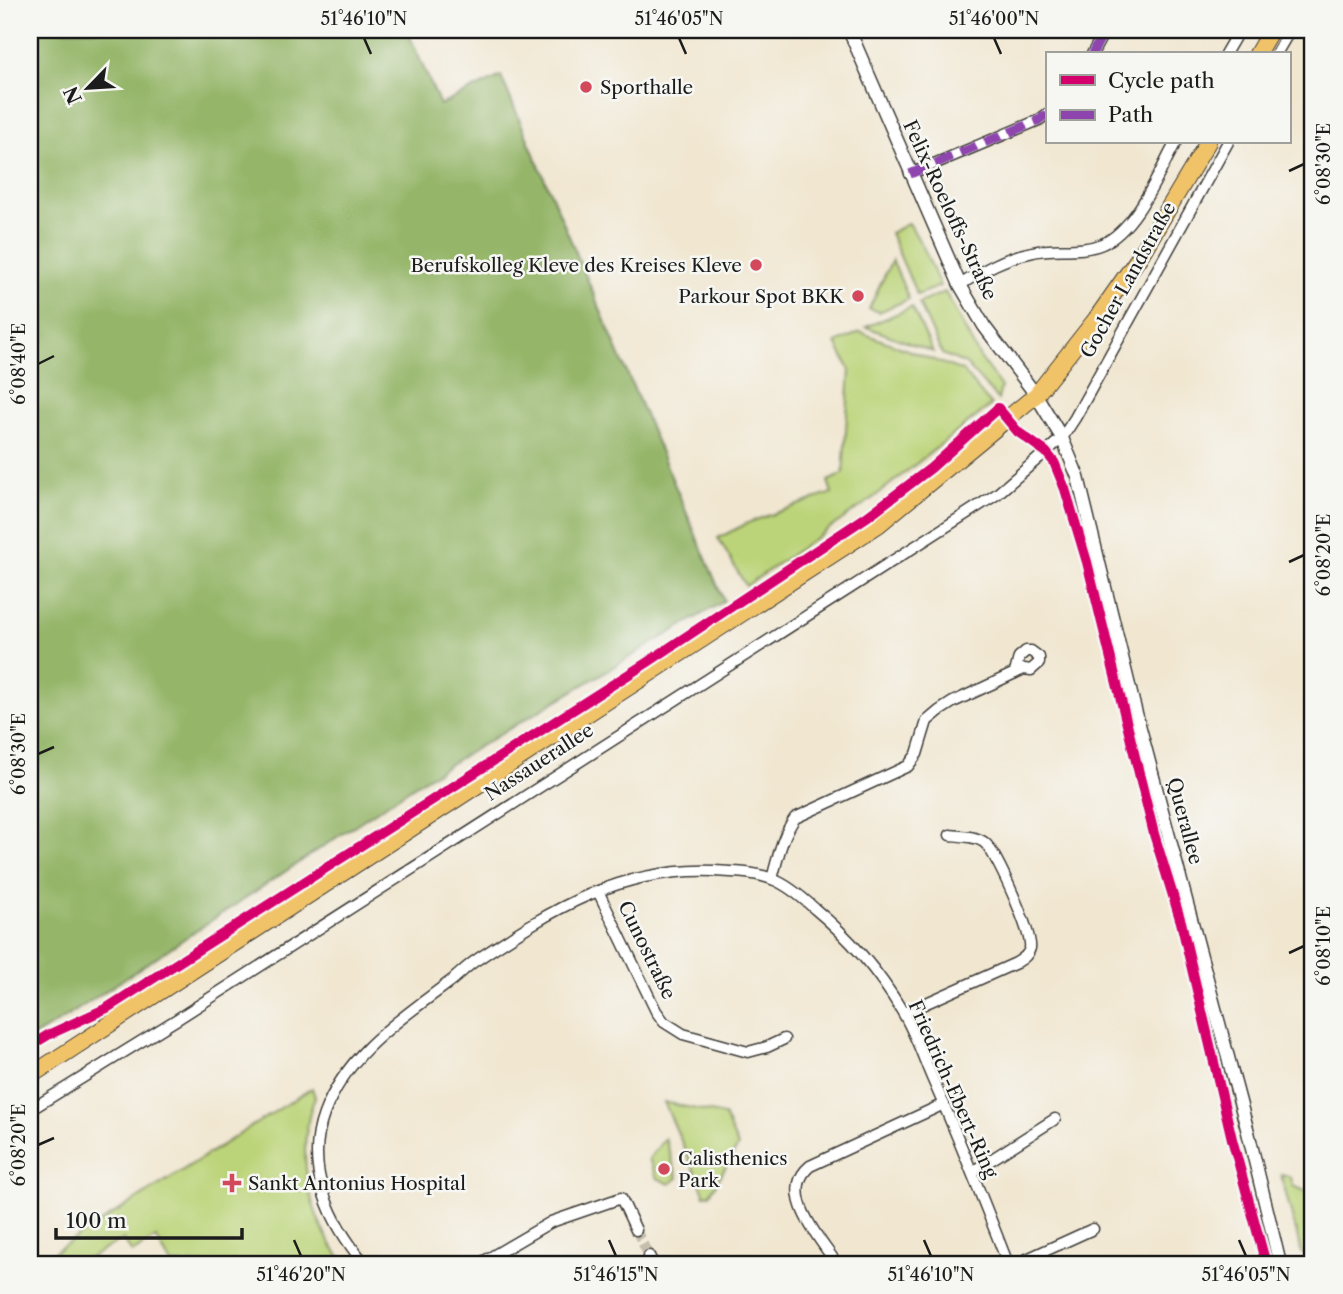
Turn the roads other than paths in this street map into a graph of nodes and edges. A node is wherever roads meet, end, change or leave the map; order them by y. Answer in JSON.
{"nodes":[{"id":1,"x":849,"y":30,"type":"edge"},
{"id":2,"x":1105,"y":30,"type":"edge"},
{"id":3,"x":1239,"y":30,"type":"edge"},
{"id":4,"x":1271,"y":30,"type":"edge"},
{"id":5,"x":1290,"y":30,"type":"edge"},
{"id":6,"x":1092,"y":52,"type":"edge"},
{"id":7,"x":1226,"y":52,"type":"edge"},
{"id":8,"x":1258,"y":52,"type":"edge"},
{"id":9,"x":1277,"y":52,"type":"edge"},
{"id":10,"x":1046,"y":115,"type":"edge"},
{"id":11,"x":1175,"y":144,"type":"edge"},
{"id":12,"x":1207,"y":144,"type":"edge"},
{"id":13,"x":1227,"y":144,"type":"edge"},
{"id":14,"x":910,"y":174,"type":"junction"},
{"id":15,"x":960,"y":285,"type":"junction"},
{"id":16,"x":1036,"y":396,"type":"junction"},
{"id":17,"x":1062,"y":438,"type":"junction"},
{"id":18,"x":1015,"y":673,"type":"dead end"},
{"id":19,"x":950,"y":835,"type":"dead end"},
{"id":20,"x":772,"y":879,"type":"junction"},
{"id":21,"x":598,"y":891,"type":"junction"},
{"id":22,"x":904,"y":1013,"type":"junction"},
{"id":23,"x":784,"y":1039,"type":"dead end"},
{"id":24,"x":30,"y":1076,"type":"edge"},
{"id":25,"x":944,"y":1104,"type":"junction"},
{"id":26,"x":30,"y":1110,"type":"edge"},
{"id":27,"x":1055,"y":1119,"type":"dead end"},
{"id":28,"x":972,"y":1172,"type":"junction"},
{"id":29,"x":1093,"y":1229,"type":"dead end"},
{"id":30,"x":636,"y":1230,"type":"tunnel mouth"},
{"id":31,"x":832,"y":1257,"type":"dead end"},
{"id":32,"x":365,"y":1264,"type":"edge"},
{"id":33,"x":479,"y":1264,"type":"edge"},
{"id":34,"x":1008,"y":1264,"type":"edge"},
{"id":35,"x":1016,"y":1264,"type":"edge"},
{"id":36,"x":1280,"y":1264,"type":"edge"}],
"edges":[{"from":1,"to":14,"type":"street","name":"Felix-Roeloffs-Straße"},
{"from":2,"to":6,"type":"street"},
{"from":3,"to":7,"type":"street"},
{"from":4,"to":8,"type":"main road"},
{"from":5,"to":9,"type":"street"},
{"from":10,"to":14,"type":"street"},
{"from":11,"to":15,"type":"street","name":"Gocher Landstraße"},
{"from":12,"to":16,"type":"main road","name":"Gocher Landstraße"},
{"from":13,"to":17,"type":"street","name":"Gocher Landstraße"},
{"from":14,"to":15,"type":"street","name":"Felix-Roeloffs-Straße"},
{"from":15,"to":16,"type":"street","name":"Felix-Roeloffs-Straße"},
{"from":16,"to":17,"type":"street","name":"Querallee"},
{"from":16,"to":24,"type":"main road","name":"Nassauerallee"},
{"from":17,"to":26,"type":"street","name":"Nassauerallee"},
{"from":17,"to":36,"type":"street","name":"Querallee"},
{"from":18,"to":20,"type":"street"},
{"from":19,"to":22,"type":"street"},
{"from":20,"to":21,"type":"street","name":"Friedrich-Ebert-Ring"},
{"from":20,"to":22,"type":"street","name":"Friedrich-Ebert-Ring"},
{"from":21,"to":23,"type":"street","name":"Cunostraße"},
{"from":21,"to":32,"type":"street","name":"Friedrich-Ebert-Ring"},
{"from":22,"to":25,"type":"street","name":"Friedrich-Ebert-Ring"},
{"from":25,"to":28,"type":"street","name":"Friedrich-Ebert-Ring"},
{"from":25,"to":31,"type":"street"},
{"from":27,"to":28,"type":"street"},
{"from":28,"to":34,"type":"street","name":"Friedrich-Ebert-Ring"},
{"from":29,"to":35,"type":"street"},
{"from":30,"to":33,"type":"street"}]}
